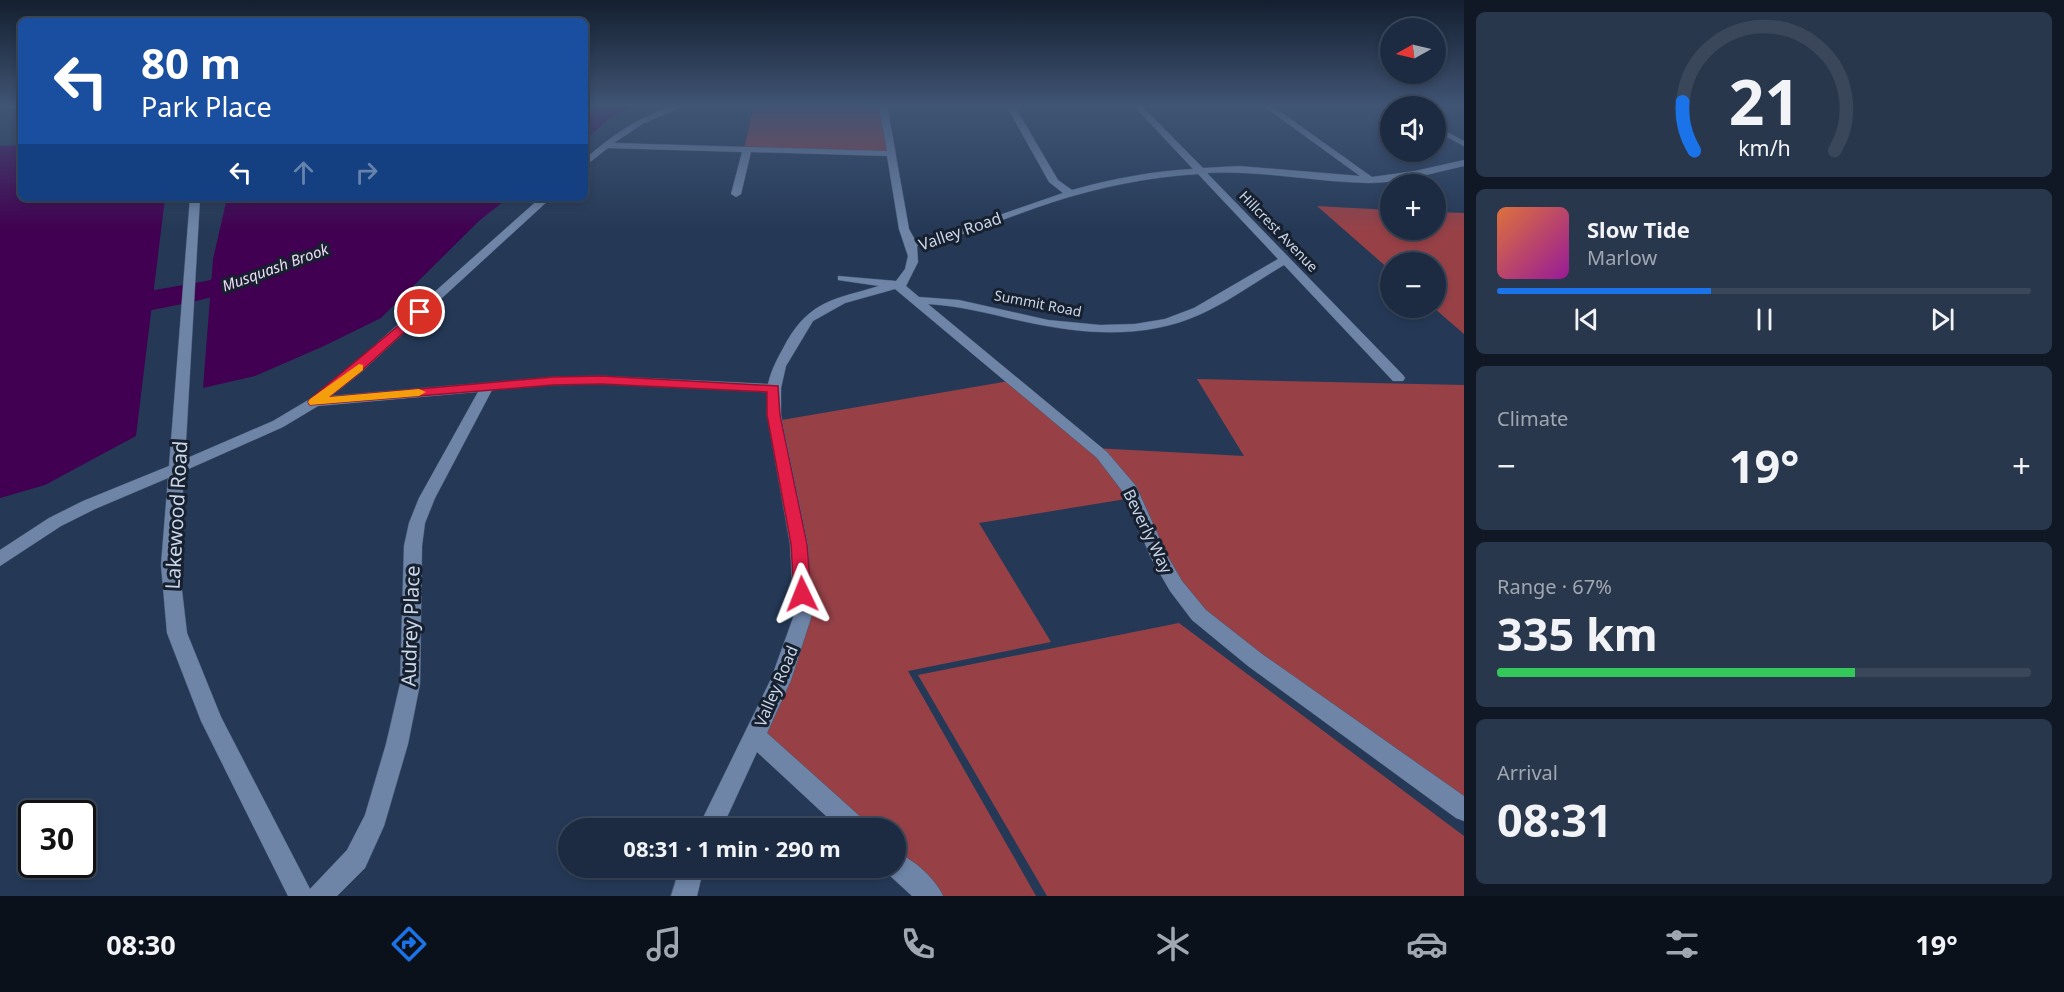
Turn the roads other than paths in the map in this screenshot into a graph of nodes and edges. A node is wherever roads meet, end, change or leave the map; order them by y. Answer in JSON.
{"nodes":[{"id":1,"x":602,"y":147,"type":"edge"},
{"id":2,"x":656,"y":147,"type":"edge"},
{"id":3,"x":889,"y":147,"type":"edge"},
{"id":4,"x":1034,"y":147,"type":"edge"},
{"id":5,"x":1177,"y":147,"type":"edge"},
{"id":6,"x":1324,"y":147,"type":"edge"},
{"id":7,"x":747,"y":150,"type":"junction"},
{"id":8,"x":890,"y":154,"type":"junction"},
{"id":9,"x":588,"y":160,"type":"edge"},
{"id":10,"x":1464,"y":163,"type":"edge"},
{"id":11,"x":1200,"y":171,"type":"junction"},
{"id":12,"x":1370,"y":180,"type":"junction"},
{"id":13,"x":736,"y":194,"type":"dead end"},
{"id":14,"x":1071,"y":194,"type":"junction"},
{"id":15,"x":195,"y":201,"type":"edge"},
{"id":16,"x":543,"y":201,"type":"edge"},
{"id":17,"x":912,"y":244,"type":"junction"},
{"id":18,"x":1285,"y":259,"type":"junction"},
{"id":19,"x":842,"y":278,"type":"dead end"},
{"id":20,"x":898,"y":285,"type":"junction"},
{"id":21,"x":915,"y":300,"type":"junction"},
{"id":22,"x":1398,"y":378,"type":"dead end"},
{"id":23,"x":488,"y":386,"type":"junction"},
{"id":24,"x":774,"y":388,"type":"junction"},
{"id":25,"x":315,"y":402,"type":"junction"},
{"id":26,"x":178,"y":468,"type":"junction"},
{"id":27,"x":0,"y":559,"type":"edge"},
{"id":28,"x":755,"y":736,"type":"junction"},
{"id":29,"x":1464,"y":810,"type":"edge"},
{"id":30,"x":715,"y":818,"type":"edge"},
{"id":31,"x":845,"y":818,"type":"edge"},
{"id":32,"x":906,"y":873,"type":"edge"},
{"id":33,"x":689,"y":878,"type":"edge"},
{"id":34,"x":301,"y":896,"type":"edge"},
{"id":35,"x":320,"y":896,"type":"edge"},
{"id":36,"x":684,"y":896,"type":"edge"},
{"id":37,"x":930,"y":896,"type":"edge"}],
"edges":[{"from":1,"to":9,"type":"street"},
{"from":2,"to":7,"type":"street"},
{"from":3,"to":8,"type":"street"},
{"from":4,"to":14,"type":"street"},
{"from":5,"to":11,"type":"street","name":"Hillcrest Avenue"},
{"from":6,"to":12,"type":"street"},
{"from":7,"to":8,"type":"street"},
{"from":7,"to":13,"type":"street"},
{"from":8,"to":17,"type":"street"},
{"from":10,"to":12,"type":"street","name":"Valley Road"},
{"from":11,"to":12,"type":"street","name":"Valley Road"},
{"from":11,"to":14,"type":"street","name":"Valley Road"},
{"from":11,"to":18,"type":"street","name":"Hillcrest Avenue"},
{"from":14,"to":17,"type":"street","name":"Valley Road"},
{"from":15,"to":26,"type":"street","name":"Lakewood Road"},
{"from":16,"to":25,"type":"street"},
{"from":17,"to":20,"type":"street","name":"Valley Road"},
{"from":18,"to":21,"type":"street","name":"Summit Road"},
{"from":18,"to":22,"type":"street","name":"Hillcrest Avenue"},
{"from":19,"to":20,"type":"street"},
{"from":20,"to":21,"type":"street","name":"Beverly Way"},
{"from":20,"to":24,"type":"street","name":"Valley Road"},
{"from":21,"to":29,"type":"street","name":"Beverly Way"},
{"from":23,"to":24,"type":"street"},
{"from":23,"to":25,"type":"street"},
{"from":23,"to":35,"type":"street","name":"Audrey Place"},
{"from":24,"to":28,"type":"street","name":"Valley Road"},
{"from":25,"to":26,"type":"street"},
{"from":26,"to":27,"type":"street"},
{"from":26,"to":34,"type":"street","name":"Lakewood Road"},
{"from":28,"to":30,"type":"street","name":"Valley Road"},
{"from":28,"to":31,"type":"street"},
{"from":32,"to":37,"type":"street"},
{"from":33,"to":36,"type":"street"}]}
